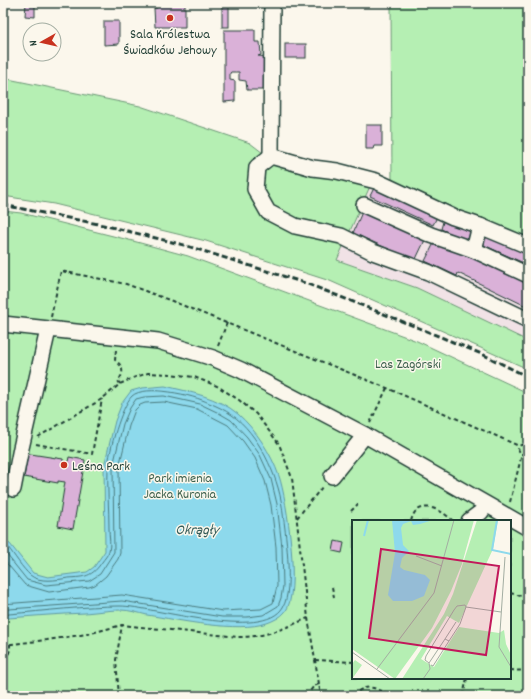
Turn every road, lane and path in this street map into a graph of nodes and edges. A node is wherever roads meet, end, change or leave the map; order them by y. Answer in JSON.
{"nodes":[{"id":1,"x":272,"y":3,"type":"edge"},
{"id":2,"x":271,"y":156,"type":"junction"},
{"id":3,"x":364,"y":205,"type":"dead end"},
{"id":4,"x":480,"y":226,"type":"junction"},
{"id":5,"x":528,"y":246,"type":"edge"},
{"id":6,"x":474,"y":250,"type":"junction"},
{"id":7,"x":528,"y":275,"type":"edge"},
{"id":8,"x":528,"y":320,"type":"edge"},
{"id":9,"x":227,"y":323,"type":"junction"},
{"id":10,"x":3,"y":324,"type":"edge"},
{"id":11,"x":48,"y":330,"type":"junction"},
{"id":12,"x":118,"y":337,"type":"junction"},
{"id":13,"x":213,"y":358,"type":"junction"},
{"id":14,"x":120,"y":384,"type":"junction"},
{"id":15,"x":387,"y":388,"type":"junction"},
{"id":16,"x":102,"y":399,"type":"junction"},
{"id":17,"x":365,"y":435,"type":"junction"},
{"id":18,"x":25,"y":445,"type":"junction"},
{"id":19,"x":519,"y":446,"type":"junction"},
{"id":20,"x":528,"y":450,"type":"edge"},
{"id":21,"x":522,"y":454,"type":"junction"},
{"id":22,"x":332,"y":476,"type":"joint"},
{"id":23,"x":14,"y":489,"type":"dead end"},
{"id":24,"x":358,"y":504,"type":"dead end"},
{"id":25,"x":486,"y":505,"type":"junction"},
{"id":26,"x":351,"y":511,"type":"dead end"},
{"id":27,"x":507,"y":517,"type":"junction"},
{"id":28,"x":297,"y":518,"type":"junction"},
{"id":29,"x":411,"y":520,"type":"edge"},
{"id":30,"x":452,"y":520,"type":"edge"},
{"id":31,"x":470,"y":520,"type":"edge"},
{"id":32,"x":528,"y":528,"type":"edge"},
{"id":33,"x":332,"y":587,"type":"dead end"},
{"id":34,"x":511,"y":593,"type":"edge"},
{"id":35,"x":334,"y":597,"type":"dead end"},
{"id":36,"x":528,"y":598,"type":"edge"},
{"id":37,"x":308,"y":618,"type":"junction"},
{"id":38,"x":122,"y":626,"type":"junction"},
{"id":39,"x":10,"y":644,"type":"junction"},
{"id":40,"x":3,"y":645,"type":"edge"},
{"id":41,"x":315,"y":660,"type":"junction"},
{"id":42,"x":352,"y":662,"type":"edge"},
{"id":43,"x":3,"y":667,"type":"edge"},
{"id":44,"x":511,"y":670,"type":"edge"},
{"id":45,"x":528,"y":670,"type":"edge"},
{"id":46,"x":467,"y":679,"type":"edge"},
{"id":47,"x":319,"y":684,"type":"junction"},
{"id":48,"x":216,"y":695,"type":"edge"},
{"id":49,"x":118,"y":696,"type":"edge"},
{"id":50,"x":143,"y":696,"type":"edge"},
{"id":51,"x":230,"y":696,"type":"edge"},
{"id":52,"x":306,"y":696,"type":"edge"},
{"id":53,"x":321,"y":696,"type":"edge"},
{"id":54,"x":353,"y":696,"type":"edge"},
{"id":55,"x":410,"y":696,"type":"edge"},
{"id":56,"x":463,"y":696,"type":"edge"},
{"id":57,"x":508,"y":696,"type":"edge"},
{"id":58,"x":521,"y":696,"type":"edge"}],
"edges":[{"from":1,"to":2,"type":"lane"},
{"from":2,"to":4,"type":"lane"},
{"from":2,"to":8,"type":"lane"},
{"from":3,"to":6,"type":"lane"},
{"from":4,"to":5,"type":"lane"},
{"from":4,"to":6,"type":"lane"},
{"from":6,"to":7,"type":"lane"},
{"from":9,"to":11,"type":"path"},
{"from":9,"to":13,"type":"path"},
{"from":9,"to":15,"type":"path"},
{"from":10,"to":11,"type":"lane"},
{"from":11,"to":12,"type":"lane"},
{"from":11,"to":18,"type":"lane"},
{"from":12,"to":13,"type":"lane"},
{"from":12,"to":14,"type":"path"},
{"from":13,"to":17,"type":"lane"},
{"from":14,"to":16,"type":"path"},
{"from":14,"to":28,"type":"path"},
{"from":15,"to":17,"type":"path"},
{"from":15,"to":19,"type":"path"},
{"from":16,"to":18,"type":"path"},
{"from":16,"to":18,"type":"path"},
{"from":17,"to":22,"type":"lane"},
{"from":17,"to":25,"type":"lane"},
{"from":18,"to":23,"type":"lane"},
{"from":19,"to":20,"type":"path"},
{"from":19,"to":21,"type":"path"},
{"from":20,"to":21,"type":"path"},
{"from":21,"to":27,"type":"path"},
{"from":22,"to":28,"type":"path"},
{"from":24,"to":26,"type":"path"},
{"from":25,"to":27,"type":"lane"},
{"from":25,"to":31,"type":"lane"},
{"from":27,"to":32,"type":"lane"},
{"from":28,"to":37,"type":"path"},
{"from":29,"to":30,"type":"path"},
{"from":33,"to":35,"type":"path"},
{"from":34,"to":36,"type":"path"},
{"from":37,"to":38,"type":"path"},
{"from":37,"to":41,"type":"path"},
{"from":38,"to":39,"type":"path"},
{"from":38,"to":49,"type":"path"},
{"from":39,"to":40,"type":"path"},
{"from":39,"to":43,"type":"path"},
{"from":41,"to":42,"type":"path"},
{"from":41,"to":47,"type":"path"},
{"from":44,"to":45,"type":"path"},
{"from":46,"to":56,"type":"path"},
{"from":47,"to":52,"type":"path"},
{"from":47,"to":53,"type":"path"},
{"from":48,"to":50,"type":"path"},
{"from":48,"to":51,"type":"path"},
{"from":54,"to":55,"type":"path"},
{"from":57,"to":58,"type":"path"}]}
